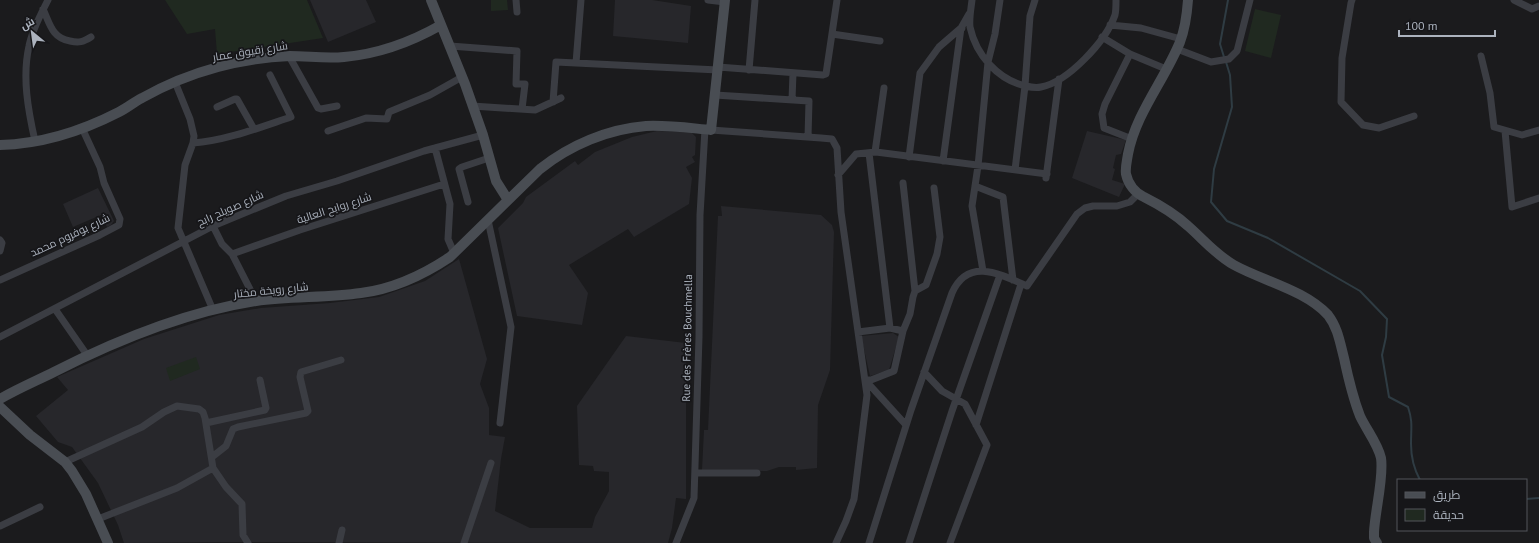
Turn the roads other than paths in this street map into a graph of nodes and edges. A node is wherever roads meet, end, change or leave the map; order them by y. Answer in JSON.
{"nodes":[{"id":1,"x":48,"y":0,"type":"edge"},
{"id":2,"x":431,"y":0,"type":"edge"},
{"id":3,"x":516,"y":0,"type":"edge"},
{"id":4,"x":581,"y":0,"type":"edge"},
{"id":5,"x":708,"y":0,"type":"edge"},
{"id":6,"x":754,"y":0,"type":"edge"},
{"id":7,"x":836,"y":0,"type":"edge"},
{"id":8,"x":972,"y":0,"type":"edge"},
{"id":9,"x":1000,"y":0,"type":"edge"},
{"id":10,"x":1036,"y":0,"type":"edge"},
{"id":11,"x":1116,"y":0,"type":"edge"},
{"id":12,"x":1188,"y":0,"type":"edge"},
{"id":13,"x":1250,"y":0,"type":"edge"},
{"id":14,"x":1352,"y":0,"type":"edge"},
{"id":15,"x":1514,"y":0,"type":"edge"},
{"id":16,"x":725,"y":1,"type":"edge"},
{"id":17,"x":1539,"y":6,"type":"edge"},
{"id":18,"x":43,"y":10,"type":"junction"},
{"id":19,"x":971,"y":10,"type":"junction"},
{"id":20,"x":516,"y":12,"type":"dead end"},
{"id":21,"x":441,"y":25,"type":"junction"},
{"id":22,"x":970,"y":26,"type":"junction"},
{"id":23,"x":1110,"y":26,"type":"junction"},
{"id":24,"x":961,"y":28,"type":"junction"},
{"id":25,"x":832,"y":34,"type":"junction"},
{"id":26,"x":91,"y":37,"type":"dead end"},
{"id":27,"x":1102,"y":38,"type":"junction"},
{"id":28,"x":1181,"y":39,"type":"junction"},
{"id":29,"x":880,"y":41,"type":"dead end"},
{"id":30,"x":450,"y":46,"type":"junction"},
{"id":31,"x":1177,"y":49,"type":"junction"},
{"id":32,"x":1130,"y":54,"type":"junction"},
{"id":33,"x":289,"y":56,"type":"junction"},
{"id":34,"x":1480,"y":56,"type":"dead end"},
{"id":35,"x":988,"y":62,"type":"junction"},
{"id":36,"x":576,"y":63,"type":"junction"},
{"id":37,"x":718,"y":69,"type":"junction"},
{"id":38,"x":1166,"y":69,"type":"junction"},
{"id":39,"x":749,"y":70,"type":"junction"},
{"id":40,"x":793,"y":73,"type":"junction"},
{"id":41,"x":270,"y":75,"type":"dead end"},
{"id":42,"x":462,"y":77,"type":"junction"},
{"id":43,"x":1059,"y":79,"type":"junction"},
{"id":44,"x":175,"y":82,"type":"junction"},
{"id":45,"x":1025,"y":86,"type":"junction"},
{"id":46,"x":884,"y":88,"type":"dead end"},
{"id":47,"x":715,"y":95,"type":"junction"},
{"id":48,"x":561,"y":98,"type":"dead end"},
{"id":49,"x":792,"y":100,"type":"junction"},
{"id":50,"x":553,"y":102,"type":"junction"},
{"id":51,"x":337,"y":106,"type":"dead end"},
{"id":52,"x":472,"y":106,"type":"junction"},
{"id":53,"x":216,"y":107,"type":"dead end"},
{"id":54,"x":522,"y":109,"type":"junction"},
{"id":55,"x":1414,"y":116,"type":"dead end"},
{"id":56,"x":82,"y":128,"type":"junction"},
{"id":57,"x":254,"y":129,"type":"junction"},
{"id":58,"x":708,"y":130,"type":"junction"},
{"id":59,"x":1539,"y":130,"type":"edge"},
{"id":60,"x":1505,"y":131,"type":"junction"},
{"id":61,"x":328,"y":132,"type":"dead end"},
{"id":62,"x":483,"y":135,"type":"junction"},
{"id":63,"x":808,"y":137,"type":"junction"},
{"id":64,"x":1132,"y":139,"type":"junction"},
{"id":65,"x":35,"y":141,"type":"junction"},
{"id":66,"x":193,"y":143,"type":"junction"},
{"id":67,"x":0,"y":144,"type":"edge"},
{"id":68,"x":435,"y":148,"type":"junction"},
{"id":69,"x":872,"y":153,"type":"junction"},
{"id":70,"x":909,"y":157,"type":"junction"},
{"id":71,"x":489,"y":158,"type":"junction"},
{"id":72,"x":943,"y":161,"type":"junction"},
{"id":73,"x":978,"y":166,"type":"junction"},
{"id":74,"x":1015,"y":170,"type":"junction"},
{"id":75,"x":838,"y":175,"type":"junction"},
{"id":76,"x":903,"y":183,"type":"dead end"},
{"id":77,"x":444,"y":184,"type":"junction"},
{"id":78,"x":975,"y":186,"type":"junction"},
{"id":79,"x":934,"y":188,"type":"dead end"},
{"id":80,"x":1138,"y":194,"type":"junction"},
{"id":81,"x":1539,"y":198,"type":"edge"},
{"id":82,"x":508,"y":200,"type":"junction"},
{"id":83,"x":468,"y":202,"type":"dead end"},
{"id":84,"x":488,"y":220,"type":"junction"},
{"id":85,"x":213,"y":226,"type":"junction"},
{"id":86,"x":0,"y":240,"type":"edge"},
{"id":87,"x":184,"y":243,"type":"junction"},
{"id":88,"x":0,"y":251,"type":"edge"},
{"id":89,"x":454,"y":253,"type":"junction"},
{"id":90,"x":232,"y":254,"type":"junction"},
{"id":91,"x":983,"y":271,"type":"junction"},
{"id":92,"x":1000,"y":274,"type":"junction"},
{"id":93,"x":0,"y":280,"type":"edge"},
{"id":94,"x":1013,"y":280,"type":"junction"},
{"id":95,"x":1022,"y":284,"type":"junction"},
{"id":96,"x":915,"y":291,"type":"junction"},
{"id":97,"x":256,"y":301,"type":"junction"},
{"id":98,"x":54,"y":309,"type":"junction"},
{"id":99,"x":213,"y":310,"type":"junction"},
{"id":100,"x":890,"y":328,"type":"junction"},
{"id":101,"x":903,"y":331,"type":"junction"},
{"id":102,"x":858,"y":332,"type":"junction"},
{"id":103,"x":0,"y":337,"type":"edge"},
{"id":104,"x":87,"y":355,"type":"junction"},
{"id":105,"x":341,"y":360,"type":"dead end"},
{"id":106,"x":924,"y":372,"type":"junction"},
{"id":107,"x":260,"y":380,"type":"dead end"},
{"id":108,"x":865,"y":380,"type":"junction"},
{"id":109,"x":4,"y":397,"type":"edge"},
{"id":110,"x":957,"y":398,"type":"junction"},
{"id":111,"x":3,"y":410,"type":"edge"},
{"id":112,"x":206,"y":423,"type":"junction"},
{"id":113,"x":500,"y":423,"type":"dead end"},
{"id":114,"x":906,"y":425,"type":"junction"},
{"id":115,"x":976,"y":425,"type":"junction"},
{"id":116,"x":212,"y":457,"type":"junction"},
{"id":117,"x":65,"y":462,"type":"junction"},
{"id":118,"x":492,"y":463,"type":"dead end"},
{"id":119,"x":213,"y":468,"type":"junction"},
{"id":120,"x":695,"y":473,"type":"junction"},
{"id":121,"x":757,"y":473,"type":"dead end"},
{"id":122,"x":40,"y":507,"type":"dead end"},
{"id":123,"x":98,"y":518,"type":"junction"},
{"id":124,"x":0,"y":526,"type":"edge"},
{"id":125,"x":342,"y":530,"type":"dead end"},
{"id":126,"x":108,"y":543,"type":"edge"},
{"id":127,"x":248,"y":543,"type":"edge"},
{"id":128,"x":339,"y":543,"type":"edge"},
{"id":129,"x":464,"y":543,"type":"edge"},
{"id":130,"x":676,"y":543,"type":"edge"},
{"id":131,"x":836,"y":543,"type":"edge"},
{"id":132,"x":869,"y":543,"type":"edge"},
{"id":133,"x":909,"y":543,"type":"edge"},
{"id":134,"x":950,"y":543,"type":"edge"},
{"id":135,"x":1377,"y":543,"type":"edge"}],
"edges":[{"from":1,"to":18,"type":"street"},
{"from":2,"to":21,"type":"main road"},
{"from":3,"to":20,"type":"street"},
{"from":4,"to":36,"type":"street"},
{"from":5,"to":16,"type":"street"},
{"from":6,"to":39,"type":"street"},
{"from":7,"to":25,"type":"street"},
{"from":8,"to":19,"type":"street"},
{"from":9,"to":35,"type":"street"},
{"from":10,"to":45,"type":"street"},
{"from":11,"to":23,"type":"street"},
{"from":12,"to":28,"type":"main road"},
{"from":13,"to":31,"type":"street"},
{"from":14,"to":55,"type":"street"},
{"from":15,"to":17,"type":"street"},
{"from":16,"to":37,"type":"main road"},
{"from":18,"to":26,"type":"street"},
{"from":18,"to":65,"type":"street"},
{"from":19,"to":22,"type":"street"},
{"from":19,"to":24,"type":"street"},
{"from":21,"to":30,"type":"main road"},
{"from":21,"to":33,"type":"main road","name":"شارع زقيوق عمار"},
{"from":22,"to":24,"type":"street"},
{"from":22,"to":35,"type":"street"},
{"from":23,"to":27,"type":"street"},
{"from":23,"to":28,"type":"street"},
{"from":24,"to":70,"type":"street"},
{"from":24,"to":72,"type":"street"},
{"from":25,"to":29,"type":"street"},
{"from":25,"to":40,"type":"street"},
{"from":27,"to":32,"type":"street"},
{"from":27,"to":43,"type":"street"},
{"from":28,"to":31,"type":"main road"},
{"from":30,"to":42,"type":"main road"},
{"from":30,"to":54,"type":"street"},
{"from":31,"to":38,"type":"main road"},
{"from":32,"to":38,"type":"street"},
{"from":32,"to":64,"type":"street"},
{"from":33,"to":44,"type":"main road","name":"شارع زقيوق عمار"},
{"from":33,"to":51,"type":"street"},
{"from":34,"to":60,"type":"street"},
{"from":35,"to":45,"type":"street"},
{"from":35,"to":73,"type":"street"},
{"from":36,"to":37,"type":"street"},
{"from":36,"to":50,"type":"street"},
{"from":37,"to":39,"type":"street"},
{"from":37,"to":47,"type":"main road"},
{"from":38,"to":64,"type":"main road"},
{"from":39,"to":40,"type":"street"},
{"from":40,"to":49,"type":"street"},
{"from":41,"to":57,"type":"street"},
{"from":42,"to":52,"type":"main road"},
{"from":42,"to":61,"type":"street"},
{"from":43,"to":45,"type":"street"},
{"from":43,"to":74,"type":"street"},
{"from":44,"to":56,"type":"main road","name":"شارع زقيوق عمار"},
{"from":44,"to":66,"type":"street"},
{"from":45,"to":74,"type":"street"},
{"from":46,"to":69,"type":"street"},
{"from":47,"to":49,"type":"street"},
{"from":47,"to":58,"type":"main road"},
{"from":48,"to":50,"type":"street"},
{"from":49,"to":63,"type":"street"},
{"from":50,"to":54,"type":"street"},
{"from":52,"to":54,"type":"street"},
{"from":52,"to":62,"type":"main road"},
{"from":53,"to":57,"type":"street"},
{"from":56,"to":65,"type":"main road","name":"شارع زقيوق عمار"},
{"from":56,"to":93,"type":"street","name":"شارع بوفروم محمد"},
{"from":57,"to":66,"type":"street"},
{"from":58,"to":63,"type":"street"},
{"from":58,"to":82,"type":"main road","name":"شارع رويخة مختار"},
{"from":58,"to":120,"type":"street","name":"Rue des Frères Bouchmella"},
{"from":59,"to":60,"type":"street"},
{"from":60,"to":81,"type":"street"},
{"from":62,"to":68,"type":"street","name":"شارع صويلح رابح"},
{"from":62,"to":71,"type":"main road"},
{"from":63,"to":75,"type":"street"},
{"from":64,"to":80,"type":"main road"},
{"from":65,"to":67,"type":"main road","name":"شارع زقيوق عمار"},
{"from":66,"to":87,"type":"street"},
{"from":68,"to":77,"type":"street"},
{"from":68,"to":85,"type":"street","name":"شارع صويلح رابح"},
{"from":69,"to":70,"type":"street"},
{"from":69,"to":75,"type":"street"},
{"from":69,"to":100,"type":"street"},
{"from":70,"to":72,"type":"street"},
{"from":71,"to":82,"type":"main road"},
{"from":71,"to":83,"type":"street"},
{"from":72,"to":73,"type":"street"},
{"from":73,"to":74,"type":"street"},
{"from":73,"to":78,"type":"street"},
{"from":75,"to":102,"type":"street"},
{"from":76,"to":96,"type":"street"},
{"from":77,"to":89,"type":"street"},
{"from":77,"to":90,"type":"street","name":"شارع روابح العالية"},
{"from":78,"to":91,"type":"street"},
{"from":78,"to":94,"type":"street"},
{"from":79,"to":96,"type":"street"},
{"from":80,"to":95,"type":"street"},
{"from":80,"to":135,"type":"main road"},
{"from":82,"to":84,"type":"main road","name":"شارع رويخة مختار"},
{"from":84,"to":89,"type":"main road","name":"شارع رويخة مختار"},
{"from":84,"to":113,"type":"street"},
{"from":85,"to":87,"type":"street","name":"شارع صويلح رابح"},
{"from":85,"to":90,"type":"street"},
{"from":86,"to":88,"type":"street"},
{"from":87,"to":98,"type":"street","name":"شارع صويلح رابح"},
{"from":87,"to":99,"type":"street"},
{"from":89,"to":97,"type":"main road","name":"شارع رويخة مختار"},
{"from":90,"to":97,"type":"street"},
{"from":91,"to":92,"type":"street"},
{"from":91,"to":106,"type":"street"},
{"from":92,"to":94,"type":"street"},
{"from":92,"to":110,"type":"street"},
{"from":94,"to":95,"type":"street"},
{"from":95,"to":115,"type":"street"},
{"from":96,"to":101,"type":"street"},
{"from":97,"to":99,"type":"main road","name":"شارع رويخة مختار"},
{"from":98,"to":103,"type":"street","name":"شارع صويلح رابح"},
{"from":98,"to":104,"type":"street"},
{"from":99,"to":104,"type":"main road","name":"شارع رويخة مختار"},
{"from":100,"to":101,"type":"street"},
{"from":100,"to":102,"type":"street"},
{"from":101,"to":108,"type":"street"},
{"from":102,"to":108,"type":"street"},
{"from":104,"to":109,"type":"main road","name":"شارع رويخة مختار"},
{"from":105,"to":116,"type":"street"},
{"from":106,"to":110,"type":"street"},
{"from":106,"to":114,"type":"street"},
{"from":107,"to":112,"type":"street"},
{"from":108,"to":114,"type":"street"},
{"from":108,"to":131,"type":"street"},
{"from":109,"to":111,"type":"street"},
{"from":110,"to":115,"type":"street"},
{"from":110,"to":133,"type":"street"},
{"from":111,"to":117,"type":"main road"},
{"from":112,"to":116,"type":"street"},
{"from":112,"to":117,"type":"street"},
{"from":114,"to":132,"type":"street"},
{"from":115,"to":134,"type":"street"},
{"from":116,"to":119,"type":"street"},
{"from":117,"to":123,"type":"main road"},
{"from":118,"to":129,"type":"street"},
{"from":119,"to":123,"type":"street"},
{"from":119,"to":127,"type":"street"},
{"from":120,"to":121,"type":"street"},
{"from":120,"to":130,"type":"street","name":"Rue des Frères Bouchmella"},
{"from":122,"to":124,"type":"street"},
{"from":123,"to":126,"type":"main road"},
{"from":125,"to":128,"type":"street"}]}
